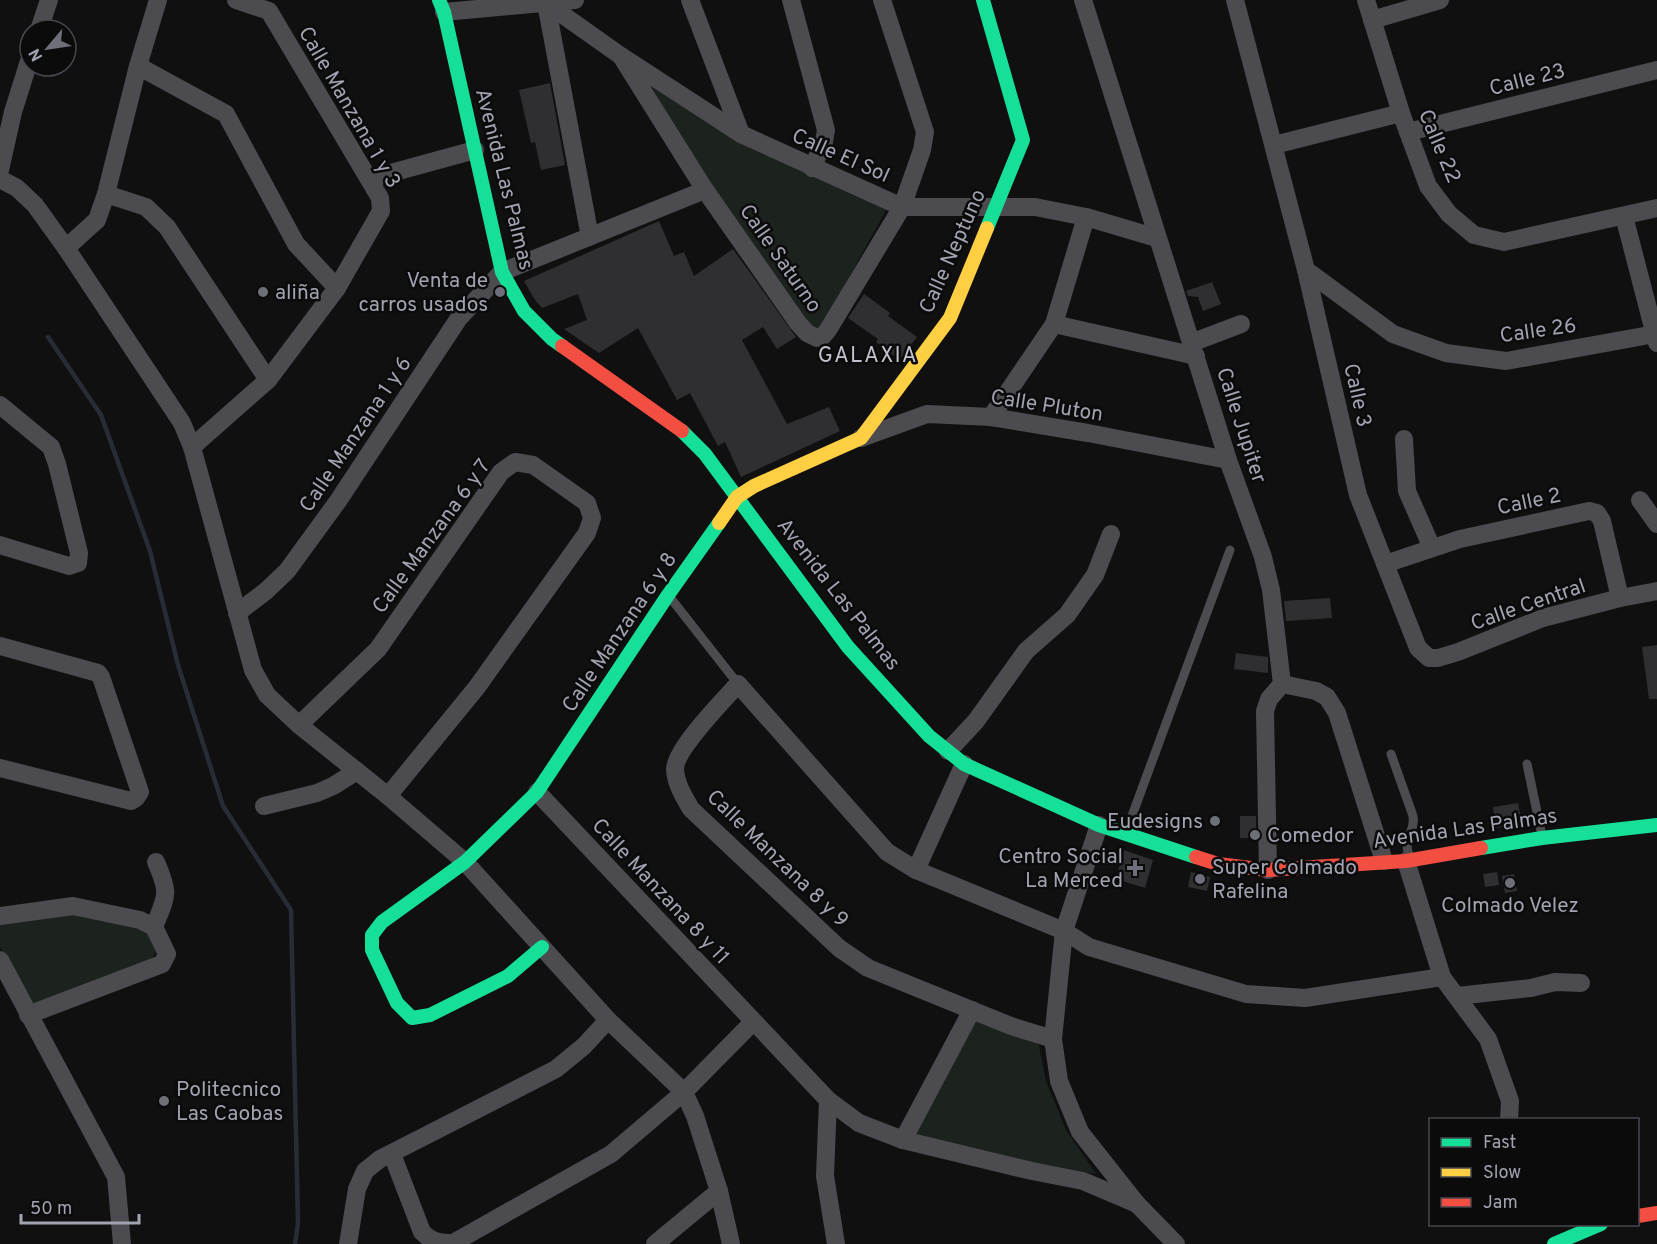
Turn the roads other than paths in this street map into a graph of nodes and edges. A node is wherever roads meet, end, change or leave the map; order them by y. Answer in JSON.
{"nodes":[{"id":1,"x":49,"y":0,"type":"edge"},
{"id":2,"x":158,"y":0,"type":"edge"},
{"id":3,"x":236,"y":0,"type":"edge"},
{"id":4,"x":575,"y":0,"type":"edge"},
{"id":5,"x":690,"y":0,"type":"edge"},
{"id":6,"x":791,"y":0,"type":"edge"},
{"id":7,"x":882,"y":0,"type":"edge"},
{"id":8,"x":983,"y":0,"type":"edge"},
{"id":9,"x":1083,"y":0,"type":"edge"},
{"id":10,"x":1234,"y":0,"type":"edge"},
{"id":11,"x":1366,"y":0,"type":"edge"},
{"id":12,"x":1440,"y":0,"type":"edge"},
{"id":13,"x":546,"y":3,"type":"junction"},
{"id":14,"x":441,"y":6,"type":"edge"},
{"id":15,"x":43,"y":18,"type":"edge"},
{"id":16,"x":1372,"y":20,"type":"junction"},
{"id":17,"x":621,"y":56,"type":"junction"},
{"id":18,"x":138,"y":66,"type":"junction"},
{"id":19,"x":1657,"y":70,"type":"edge"},
{"id":20,"x":24,"y":78,"type":"edge"},
{"id":21,"x":1401,"y":112,"type":"junction"},
{"id":22,"x":1408,"y":132,"type":"junction"},
{"id":23,"x":741,"y":134,"type":"junction"},
{"id":24,"x":1274,"y":145,"type":"junction"},
{"id":25,"x":475,"y":150,"type":"junction"},
{"id":26,"x":812,"y":168,"type":"junction"},
{"id":27,"x":0,"y":170,"type":"edge"},
{"id":28,"x":0,"y":179,"type":"edge"},
{"id":29,"x":369,"y":179,"type":"junction"},
{"id":30,"x":705,"y":190,"type":"junction"},
{"id":31,"x":106,"y":194,"type":"junction"},
{"id":32,"x":902,"y":207,"type":"junction"},
{"id":33,"x":995,"y":207,"type":"junction"},
{"id":34,"x":1657,"y":207,"type":"edge"},
{"id":35,"x":1624,"y":216,"type":"junction"},
{"id":36,"x":1086,"y":217,"type":"junction"},
{"id":37,"x":590,"y":237,"type":"junction"},
{"id":38,"x":1157,"y":237,"type":"junction"},
{"id":39,"x":66,"y":248,"type":"junction"},
{"id":40,"x":1306,"y":270,"type":"junction"},
{"id":41,"x":502,"y":272,"type":"junction"},
{"id":42,"x":337,"y":288,"type":"junction"},
{"id":43,"x":1054,"y":324,"type":"junction"},
{"id":44,"x":1241,"y":324,"type":"dead end"},
{"id":45,"x":1656,"y":338,"type":"edge"},
{"id":46,"x":1193,"y":349,"type":"junction"},
{"id":47,"x":268,"y":380,"type":"junction"},
{"id":48,"x":0,"y":405,"type":"edge"},
{"id":49,"x":991,"y":417,"type":"junction"},
{"id":50,"x":861,"y":438,"type":"junction"},
{"id":51,"x":1404,"y":439,"type":"dead end"},
{"id":52,"x":192,"y":447,"type":"junction"},
{"id":53,"x":1228,"y":460,"type":"junction"},
{"id":54,"x":737,"y":497,"type":"junction"},
{"id":55,"x":1640,"y":500,"type":"dead end"},
{"id":56,"x":1657,"y":524,"type":"edge"},
{"id":57,"x":1111,"y":534,"type":"dead end"},
{"id":58,"x":0,"y":545,"type":"edge"},
{"id":59,"x":1432,"y":548,"type":"junction"},
{"id":60,"x":1230,"y":550,"type":"dead end"},
{"id":61,"x":1386,"y":564,"type":"junction"},
{"id":62,"x":1657,"y":591,"type":"edge"},
{"id":63,"x":668,"y":595,"type":"junction"},
{"id":64,"x":1620,"y":598,"type":"junction"},
{"id":65,"x":237,"y":613,"type":"junction"},
{"id":66,"x":0,"y":646,"type":"edge"},
{"id":67,"x":1418,"y":648,"type":"joint"},
{"id":68,"x":738,"y":684,"type":"junction"},
{"id":69,"x":1282,"y":684,"type":"junction"},
{"id":70,"x":299,"y":725,"type":"junction"},
{"id":71,"x":948,"y":751,"type":"junction"},
{"id":72,"x":1391,"y":754,"type":"dead end"},
{"id":73,"x":964,"y":764,"type":"junction"},
{"id":74,"x":1527,"y":764,"type":"dead end"},
{"id":75,"x":0,"y":768,"type":"edge"},
{"id":76,"x":357,"y":771,"type":"junction"},
{"id":77,"x":537,"y":792,"type":"junction"},
{"id":78,"x":388,"y":796,"type":"junction"},
{"id":79,"x":264,"y":806,"type":"dead end"},
{"id":80,"x":1099,"y":825,"type":"junction"},
{"id":81,"x":1657,"y":825,"type":"edge"},
{"id":82,"x":1125,"y":834,"type":"junction"},
{"id":83,"x":1542,"y":838,"type":"junction"},
{"id":84,"x":1384,"y":861,"type":"junction"},
{"id":85,"x":1409,"y":861,"type":"junction"},
{"id":86,"x":156,"y":862,"type":"dead end"},
{"id":87,"x":465,"y":862,"type":"junction"},
{"id":88,"x":916,"y":870,"type":"junction"},
{"id":89,"x":1268,"y":870,"type":"junction"},
{"id":90,"x":0,"y":916,"type":"edge"},
{"id":91,"x":154,"y":927,"type":"junction"},
{"id":92,"x":1064,"y":931,"type":"junction"},
{"id":93,"x":542,"y":947,"type":"junction"},
{"id":94,"x":0,"y":960,"type":"edge"},
{"id":95,"x":1442,"y":977,"type":"junction"},
{"id":96,"x":1581,"y":983,"type":"dead end"},
{"id":97,"x":1457,"y":996,"type":"junction"},
{"id":98,"x":972,"y":1010,"type":"junction"},
{"id":99,"x":28,"y":1015,"type":"junction"},
{"id":100,"x":608,"y":1020,"type":"junction"},
{"id":101,"x":753,"y":1022,"type":"junction"},
{"id":102,"x":1053,"y":1039,"type":"junction"},
{"id":103,"x":684,"y":1092,"type":"junction"},
{"id":104,"x":828,"y":1100,"type":"junction"},
{"id":105,"x":1509,"y":1118,"type":"edge"},
{"id":106,"x":903,"y":1140,"type":"junction"},
{"id":107,"x":386,"y":1157,"type":"junction"},
{"id":108,"x":719,"y":1191,"type":"junction"},
{"id":109,"x":1137,"y":1204,"type":"junction"},
{"id":110,"x":1657,"y":1213,"type":"edge"},
{"id":111,"x":1639,"y":1216,"type":"edge"},
{"id":112,"x":1596,"y":1226,"type":"edge"},
{"id":113,"x":122,"y":1244,"type":"edge"},
{"id":114,"x":348,"y":1244,"type":"edge"},
{"id":115,"x":655,"y":1244,"type":"edge"},
{"id":116,"x":731,"y":1244,"type":"edge"},
{"id":117,"x":836,"y":1244,"type":"edge"},
{"id":118,"x":1176,"y":1244,"type":"edge"},
{"id":119,"x":1554,"y":1244,"type":"edge"}],
"edges":[{"from":1,"to":15,"type":"street"},
{"from":2,"to":18,"type":"street"},
{"from":3,"to":29,"type":"street","name":"Calle Manzana 1 y 3"},
{"from":4,"to":13,"type":"street"},
{"from":5,"to":23,"type":"street"},
{"from":6,"to":26,"type":"street"},
{"from":7,"to":32,"type":"street","name":"Calle Saturno"},
{"from":8,"to":33,"type":"street","name":"Calle Neptuno"},
{"from":9,"to":38,"type":"street","name":"Calle Jupiter"},
{"from":10,"to":24,"type":"street","name":"Calle 3"},
{"from":11,"to":16,"type":"street","name":"Calle 22"},
{"from":12,"to":16,"type":"street"},
{"from":13,"to":14,"type":"street"},
{"from":13,"to":17,"type":"street","name":"Calle El Sol"},
{"from":13,"to":37,"type":"street"},
{"from":14,"to":25,"type":"street","name":"Avenida Las Palmas"},
{"from":16,"to":21,"type":"street","name":"Calle 22"},
{"from":17,"to":23,"type":"street","name":"Calle El Sol"},
{"from":17,"to":30,"type":"street"},
{"from":18,"to":31,"type":"street"},
{"from":18,"to":42,"type":"street"},
{"from":19,"to":22,"type":"street","name":"Calle 23"},
{"from":20,"to":27,"type":"street"},
{"from":21,"to":22,"type":"street","name":"Calle 22"},
{"from":21,"to":24,"type":"street"},
{"from":22,"to":35,"type":"street","name":"Calle 22"},
{"from":23,"to":26,"type":"street","name":"Calle El Sol"},
{"from":24,"to":40,"type":"street","name":"Calle 3"},
{"from":25,"to":29,"type":"street"},
{"from":25,"to":41,"type":"street","name":"Avenida Las Palmas"},
{"from":26,"to":32,"type":"street","name":"Calle El Sol"},
{"from":28,"to":39,"type":"street"},
{"from":29,"to":42,"type":"street","name":"Calle Manzana 1 y 3"},
{"from":30,"to":32,"type":"street","name":"Calle Saturno"},
{"from":30,"to":37,"type":"street"},
{"from":31,"to":39,"type":"street"},
{"from":31,"to":47,"type":"street"},
{"from":32,"to":33,"type":"street","name":"Calle El Sol"},
{"from":33,"to":36,"type":"street","name":"Calle El Sol"},
{"from":33,"to":50,"type":"street","name":"Calle Neptuno"},
{"from":34,"to":35,"type":"street","name":"Calle 22"},
{"from":35,"to":45,"type":"street"},
{"from":36,"to":38,"type":"street","name":"Calle El Sol"},
{"from":36,"to":43,"type":"street"},
{"from":37,"to":41,"type":"street"},
{"from":38,"to":46,"type":"street","name":"Calle Jupiter"},
{"from":39,"to":52,"type":"street"},
{"from":40,"to":45,"type":"street","name":"Calle 26"},
{"from":40,"to":61,"type":"street","name":"Calle 3"},
{"from":41,"to":54,"type":"street","name":"Avenida Las Palmas"},
{"from":41,"to":65,"type":"street","name":"Calle Manzana 1 y 6"},
{"from":42,"to":47,"type":"street"},
{"from":43,"to":46,"type":"street"},
{"from":43,"to":49,"type":"street"},
{"from":44,"to":46,"type":"street"},
{"from":46,"to":53,"type":"street","name":"Calle Jupiter"},
{"from":47,"to":52,"type":"street"},
{"from":48,"to":58,"type":"street"},
{"from":49,"to":50,"type":"street","name":"Calle Pluton"},
{"from":49,"to":53,"type":"street","name":"Calle Pluton"},
{"from":50,"to":54,"type":"street","name":"Calle Neptuno"},
{"from":51,"to":59,"type":"street"},
{"from":52,"to":65,"type":"street"},
{"from":53,"to":69,"type":"street","name":"Calle Jupiter"},
{"from":54,"to":63,"type":"street","name":"Calle Manzana 6 y 8"},
{"from":54,"to":71,"type":"street","name":"Avenida Las Palmas"},
{"from":55,"to":56,"type":"street"},
{"from":57,"to":71,"type":"street"},
{"from":59,"to":61,"type":"street","name":"Calle 2"},
{"from":59,"to":64,"type":"street","name":"Calle 2"},
{"from":60,"to":82,"type":"lane"},
{"from":61,"to":67,"type":"street","name":"Calle 3"},
{"from":62,"to":64,"type":"street","name":"Calle Central"},
{"from":63,"to":68,"type":"lane"},
{"from":63,"to":77,"type":"street","name":"Calle Manzana 6 y 8"},
{"from":64,"to":67,"type":"street","name":"Calle Central"},
{"from":65,"to":70,"type":"street"},
{"from":66,"to":75,"type":"street"},
{"from":68,"to":88,"type":"street"},
{"from":68,"to":98,"type":"street","name":"Calle Manzana 8 y 9"},
{"from":69,"to":84,"type":"street"},
{"from":69,"to":89,"type":"street"},
{"from":70,"to":76,"type":"street"},
{"from":70,"to":78,"type":"street","name":"Calle Manzana 6 y 7"},
{"from":71,"to":73,"type":"street","name":"Avenida Las Palmas"},
{"from":72,"to":85,"type":"lane"},
{"from":73,"to":80,"type":"street","name":"Avenida Las Palmas"},
{"from":73,"to":88,"type":"street"},
{"from":74,"to":83,"type":"lane"},
{"from":76,"to":78,"type":"street"},
{"from":76,"to":79,"type":"street"},
{"from":77,"to":87,"type":"street","name":"Calle Manzana 6 y 8"},
{"from":77,"to":101,"type":"street","name":"Calle Manzana 8 y 11"},
{"from":78,"to":87,"type":"street"},
{"from":80,"to":82,"type":"street","name":"Avenida Las Palmas"},
{"from":80,"to":92,"type":"street"},
{"from":81,"to":83,"type":"street","name":"Avenida Las Palmas"},
{"from":82,"to":89,"type":"street","name":"Avenida Las Palmas"},
{"from":83,"to":85,"type":"street","name":"Avenida Las Palmas"},
{"from":84,"to":85,"type":"street","name":"Avenida Las Palmas"},
{"from":84,"to":89,"type":"street","name":"Avenida Las Palmas"},
{"from":85,"to":95,"type":"street"},
{"from":86,"to":91,"type":"street"},
{"from":87,"to":93,"type":"street"},
{"from":87,"to":93,"type":"street","name":"Calle Manzana 6 y 8"},
{"from":88,"to":92,"type":"street"},
{"from":90,"to":91,"type":"street"},
{"from":91,"to":99,"type":"street"},
{"from":92,"to":95,"type":"street"},
{"from":92,"to":102,"type":"street"},
{"from":93,"to":100,"type":"street"},
{"from":94,"to":99,"type":"street"},
{"from":95,"to":97,"type":"street"},
{"from":96,"to":97,"type":"street"},
{"from":97,"to":105,"type":"street"},
{"from":98,"to":102,"type":"street","name":"Calle Manzana 8 y 9"},
{"from":98,"to":106,"type":"street"},
{"from":99,"to":113,"type":"street"},
{"from":100,"to":103,"type":"street"},
{"from":100,"to":107,"type":"street"},
{"from":101,"to":103,"type":"street"},
{"from":101,"to":104,"type":"street","name":"Calle Manzana 8 y 11"},
{"from":102,"to":109,"type":"street"},
{"from":103,"to":107,"type":"street"},
{"from":103,"to":108,"type":"street"},
{"from":104,"to":106,"type":"street","name":"Calle Manzana 8 y 11"},
{"from":104,"to":117,"type":"street"},
{"from":106,"to":109,"type":"street","name":"Calle Manzana 8 y 11"},
{"from":107,"to":114,"type":"street"},
{"from":108,"to":115,"type":"street"},
{"from":108,"to":116,"type":"street"},
{"from":109,"to":118,"type":"street"},
{"from":110,"to":111,"type":"street"},
{"from":112,"to":119,"type":"street"}]}
